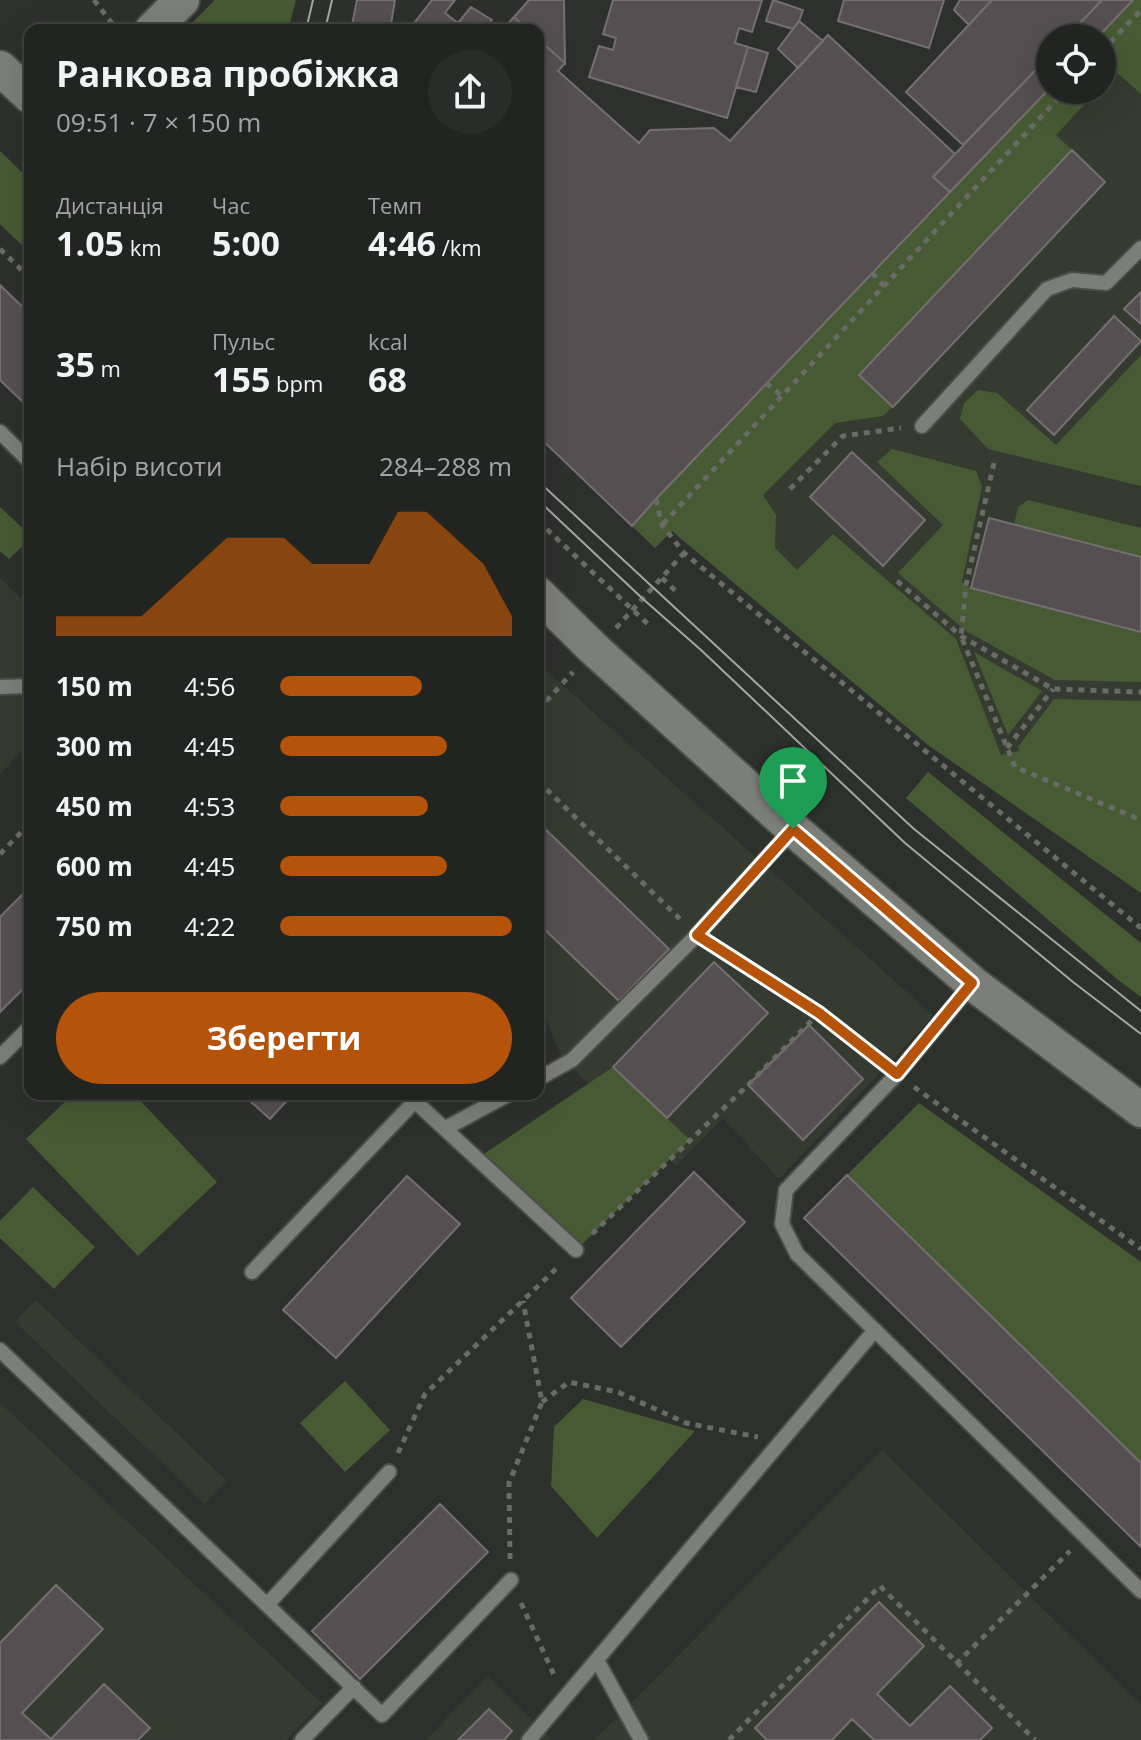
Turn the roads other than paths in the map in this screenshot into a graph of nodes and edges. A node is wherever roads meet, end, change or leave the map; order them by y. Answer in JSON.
{"nodes":[{"id":1,"x":182,"y":0,"type":"edge"},
{"id":2,"x":158,"y":24,"type":"edge"},
{"id":3,"x":0,"y":68,"type":"edge"},
{"id":4,"x":24,"y":90,"type":"edge"},
{"id":5,"x":1141,"y":248,"type":"edge"},
{"id":6,"x":922,"y":426,"type":"road end"},
{"id":7,"x":0,"y":432,"type":"edge"},
{"id":8,"x":24,"y":456,"type":"edge"},
{"id":9,"x":544,"y":600,"type":"edge"},
{"id":10,"x":24,"y":686,"type":"edge"},
{"id":11,"x":0,"y":687,"type":"edge"},
{"id":12,"x":793,"y":829,"type":"junction"},
{"id":13,"x":972,"y":983,"type":"junction"},
{"id":14,"x":24,"y":1033,"type":"edge"},
{"id":15,"x":0,"y":1057,"type":"edge"},
{"id":16,"x":544,"y":1076,"type":"edge"},
{"id":17,"x":409,"y":1100,"type":"edge"},
{"id":18,"x":413,"y":1100,"type":"edge"},
{"id":19,"x":498,"y":1100,"type":"edge"},
{"id":20,"x":1141,"y":1110,"type":"edge"},
{"id":21,"x":446,"y":1128,"type":"junction"},
{"id":22,"x":576,"y":1250,"type":"dead end"},
{"id":23,"x":252,"y":1272,"type":"dead end"},
{"id":24,"x":875,"y":1330,"type":"junction"},
{"id":25,"x":0,"y":1350,"type":"edge"},
{"id":26,"x":389,"y":1472,"type":"dead end"},
{"id":27,"x":511,"y":1580,"type":"road end"},
{"id":28,"x":1141,"y":1591,"type":"edge"},
{"id":29,"x":267,"y":1605,"type":"junction"},
{"id":30,"x":597,"y":1660,"type":"junction"},
{"id":31,"x":354,"y":1687,"type":"junction"},
{"id":32,"x":302,"y":1740,"type":"edge"},
{"id":33,"x":529,"y":1740,"type":"edge"},
{"id":34,"x":641,"y":1740,"type":"edge"}],
"edges":[{"from":1,"to":2,"type":"street"},
{"from":3,"to":4,"type":"street"},
{"from":5,"to":6,"type":"lane"},
{"from":7,"to":8,"type":"lane"},
{"from":9,"to":12,"type":"street"},
{"from":10,"to":11,"type":"lane"},
{"from":12,"to":13,"type":"street"},
{"from":12,"to":16,"type":"lane"},
{"from":13,"to":20,"type":"street"},
{"from":13,"to":24,"type":"lane"},
{"from":14,"to":15,"type":"lane"},
{"from":17,"to":23,"type":"lane"},
{"from":18,"to":21,"type":"lane"},
{"from":19,"to":21,"type":"lane"},
{"from":21,"to":22,"type":"lane"},
{"from":24,"to":28,"type":"lane"},
{"from":24,"to":30,"type":"lane"},
{"from":25,"to":29,"type":"lane"},
{"from":26,"to":29,"type":"lane"},
{"from":27,"to":31,"type":"lane"},
{"from":29,"to":31,"type":"lane"},
{"from":30,"to":33,"type":"lane"},
{"from":30,"to":34,"type":"lane"},
{"from":31,"to":32,"type":"lane"}]}
